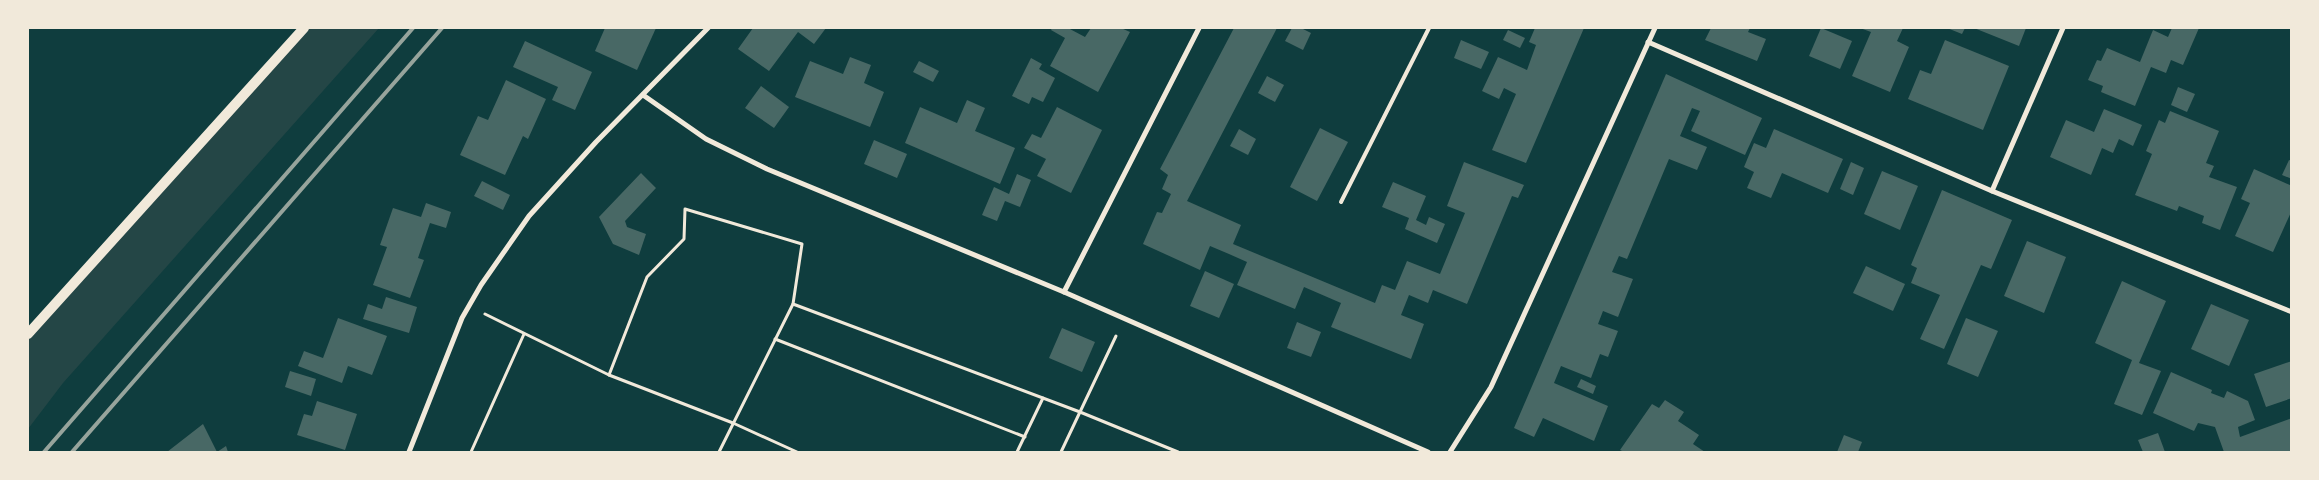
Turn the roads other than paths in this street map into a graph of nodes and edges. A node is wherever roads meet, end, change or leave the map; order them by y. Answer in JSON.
{"nodes":[{"id":1,"x":304,"y":28,"type":"edge"},
{"id":2,"x":708,"y":28,"type":"edge"},
{"id":3,"x":1199,"y":28,"type":"edge"},
{"id":4,"x":1429,"y":28,"type":"edge"},
{"id":5,"x":1655,"y":28,"type":"edge"},
{"id":6,"x":2063,"y":28,"type":"edge"},
{"id":7,"x":1648,"y":42,"type":"junction"},
{"id":8,"x":644,"y":96,"type":"junction"},
{"id":9,"x":1992,"y":191,"type":"junction"},
{"id":10,"x":1341,"y":202,"type":"dead end"},
{"id":11,"x":1064,"y":292,"type":"junction"},
{"id":12,"x":2292,"y":312,"type":"edge"},
{"id":13,"x":28,"y":334,"type":"edge"},
{"id":14,"x":409,"y":452,"type":"edge"},
{"id":15,"x":1428,"y":452,"type":"edge"},
{"id":16,"x":1450,"y":452,"type":"edge"}],
"edges":[{"from":1,"to":13,"type":"main road"},
{"from":2,"to":8,"type":"street"},
{"from":3,"to":11,"type":"street"},
{"from":4,"to":10,"type":"lane"},
{"from":5,"to":7,"type":"street"},
{"from":6,"to":9,"type":"street"},
{"from":7,"to":9,"type":"street"},
{"from":7,"to":16,"type":"street"},
{"from":8,"to":11,"type":"street"},
{"from":8,"to":14,"type":"street"},
{"from":9,"to":12,"type":"street"},
{"from":11,"to":15,"type":"street"}]}
